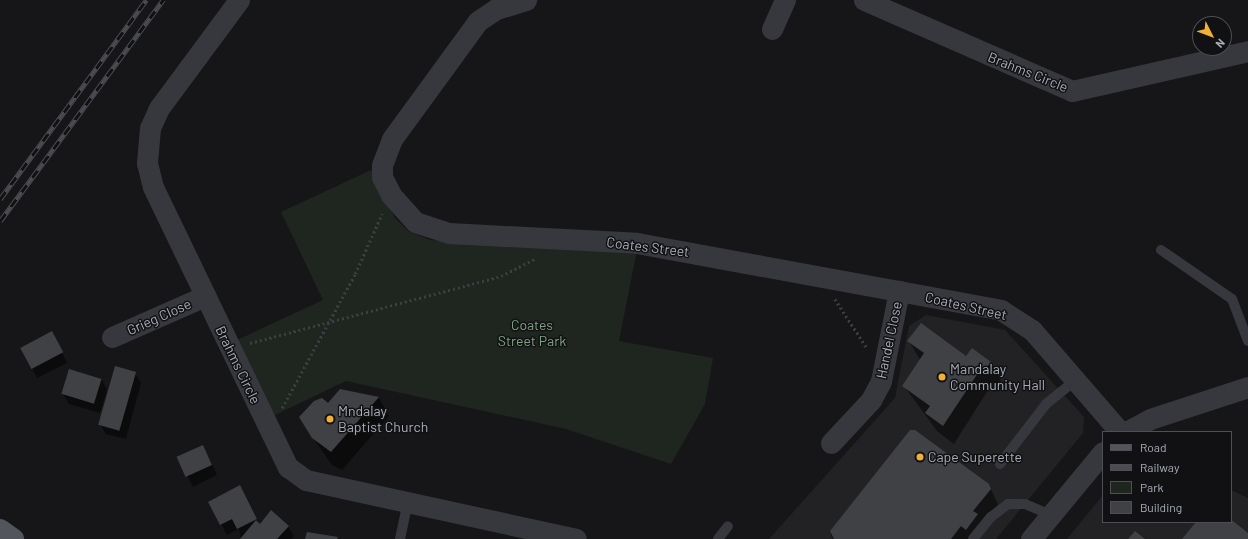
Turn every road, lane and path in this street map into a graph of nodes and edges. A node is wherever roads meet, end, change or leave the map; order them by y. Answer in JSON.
{"nodes":[{"id":1,"x":239,"y":0,"type":"edge"},
{"id":2,"x":526,"y":0,"type":"edge"},
{"id":3,"x":785,"y":0,"type":"edge"},
{"id":4,"x":864,"y":0,"type":"edge"},
{"id":5,"x":892,"y":5,"type":"edge"},
{"id":6,"x":772,"y":29,"type":"dead end"},
{"id":7,"x":1248,"y":51,"type":"edge"},
{"id":8,"x":391,"y":195,"type":"junction"},
{"id":9,"x":546,"y":239,"type":"junction"},
{"id":10,"x":1160,"y":250,"type":"dead end"},
{"id":11,"x":819,"y":275,"type":"junction"},
{"id":12,"x":899,"y":291,"type":"junction"},
{"id":13,"x":205,"y":296,"type":"junction"},
{"id":14,"x":329,"y":322,"type":"junction"},
{"id":15,"x":112,"y":337,"type":"dead end"},
{"id":16,"x":1248,"y":341,"type":"edge"},
{"id":17,"x":228,"y":343,"type":"junction"},
{"id":18,"x":886,"y":360,"type":"junction"},
{"id":19,"x":1076,"y":380,"type":"junction"},
{"id":20,"x":1248,"y":387,"type":"edge"},
{"id":21,"x":265,"y":420,"type":"junction"},
{"id":22,"x":1119,"y":431,"type":"edge"},
{"id":23,"x":1128,"y":431,"type":"edge"},
{"id":24,"x":831,"y":443,"type":"dead end"},
{"id":25,"x":1102,"y":453,"type":"edge"},
{"id":26,"x":1000,"y":464,"type":"dead end"},
{"id":27,"x":408,"y":502,"type":"junction"},
{"id":28,"x":1051,"y":515,"type":"junction"},
{"id":29,"x":728,"y":526,"type":"dead end"},
{"id":30,"x":0,"y":530,"type":"edge"},
{"id":31,"x":529,"y":534,"type":"edge"},
{"id":32,"x":13,"y":539,"type":"edge"},
{"id":33,"x":400,"y":539,"type":"edge"},
{"id":34,"x":576,"y":539,"type":"edge"},
{"id":35,"x":718,"y":539,"type":"edge"},
{"id":36,"x":973,"y":539,"type":"edge"},
{"id":37,"x":1031,"y":539,"type":"edge"}],
"edges":[{"from":1,"to":13,"type":"street","name":"Brahms Circle"},
{"from":2,"to":8,"type":"street","name":"Coates Street"},
{"from":3,"to":6,"type":"street"},
{"from":4,"to":5,"type":"street","name":"Brahms Circle"},
{"from":5,"to":7,"type":"street","name":"Brahms Circle"},
{"from":8,"to":9,"type":"street","name":"Coates Street"},
{"from":8,"to":14,"type":"path"},
{"from":9,"to":11,"type":"street","name":"Coates Street"},
{"from":9,"to":14,"type":"path"},
{"from":10,"to":16,"type":"lane"},
{"from":11,"to":12,"type":"street","name":"Coates Street"},
{"from":11,"to":18,"type":"path"},
{"from":12,"to":18,"type":"street","name":"Handel Close"},
{"from":12,"to":19,"type":"street","name":"Coates Street"},
{"from":13,"to":15,"type":"street","name":"Grieg Close"},
{"from":13,"to":17,"type":"street","name":"Brahms Circle"},
{"from":14,"to":17,"type":"path"},
{"from":14,"to":21,"type":"path"},
{"from":17,"to":21,"type":"street","name":"Brahms Circle"},
{"from":18,"to":24,"type":"street","name":"Handel Close"},
{"from":19,"to":22,"type":"street","name":"Coates Street"},
{"from":19,"to":26,"type":"lane"},
{"from":20,"to":23,"type":"street"},
{"from":21,"to":27,"type":"street","name":"Brahms Circle"},
{"from":25,"to":28,"type":"street"},
{"from":27,"to":31,"type":"street","name":"Brahms Circle"},
{"from":27,"to":33,"type":"lane"},
{"from":28,"to":36,"type":"lane"},
{"from":28,"to":37,"type":"street"},
{"from":29,"to":35,"type":"lane"},
{"from":30,"to":32,"type":"main road"},
{"from":31,"to":34,"type":"street","name":"Brahms Circle"}]}
